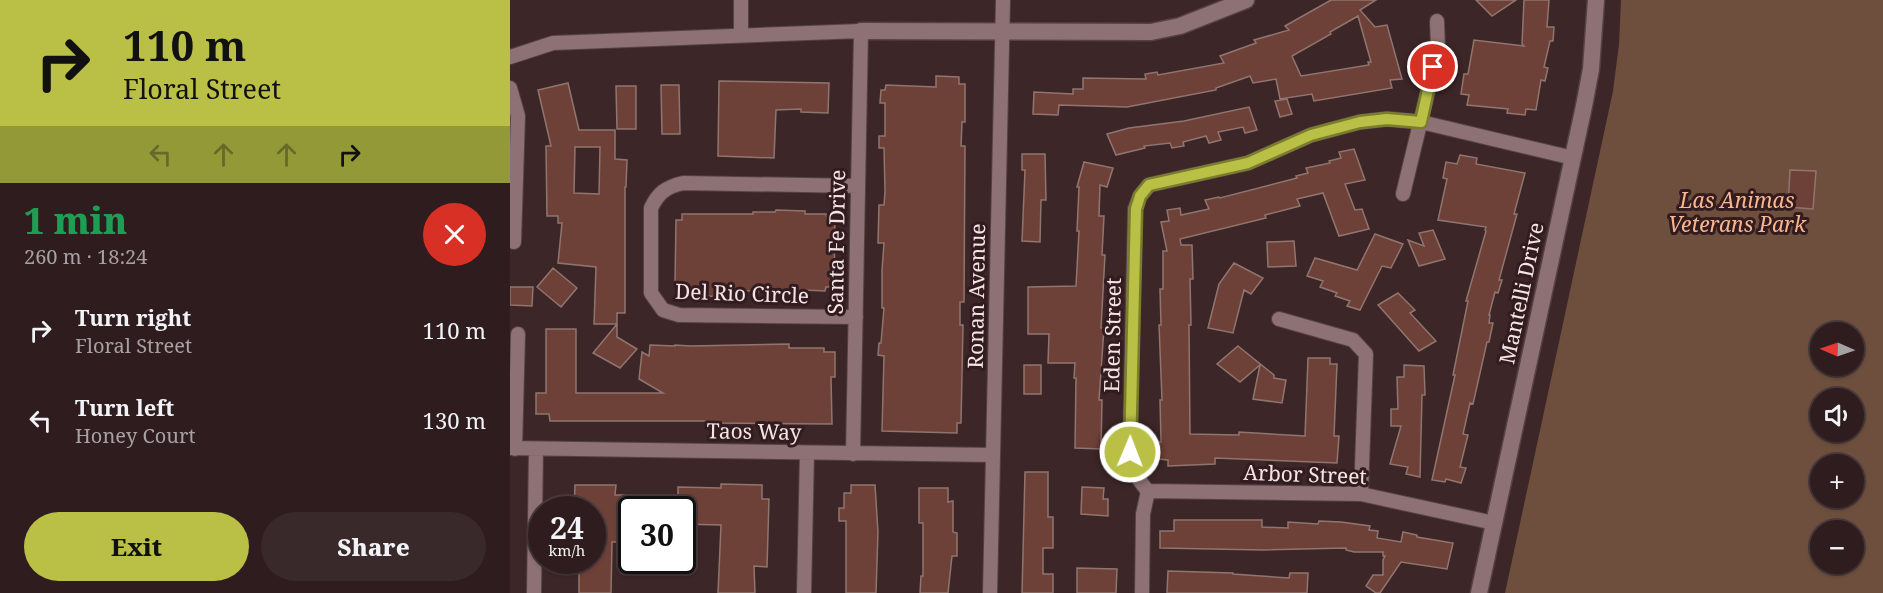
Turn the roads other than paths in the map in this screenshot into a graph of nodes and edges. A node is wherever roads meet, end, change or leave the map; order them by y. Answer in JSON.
{"nodes":[{"id":1,"x":741,"y":0,"type":"edge"},
{"id":2,"x":1004,"y":0,"type":"edge"},
{"id":3,"x":1596,"y":0,"type":"edge"},
{"id":4,"x":1243,"y":1,"type":"edge"},
{"id":5,"x":1437,"y":21,"type":"dead end"},
{"id":6,"x":861,"y":31,"type":"junction"},
{"id":7,"x":1003,"y":32,"type":"junction"},
{"id":8,"x":741,"y":35,"type":"junction"},
{"id":9,"x":510,"y":57,"type":"edge"},
{"id":10,"x":510,"y":88,"type":"edge"},
{"id":11,"x":1421,"y":122,"type":"junction"},
{"id":12,"x":1573,"y":158,"type":"junction"},
{"id":13,"x":858,"y":186,"type":"junction"},
{"id":14,"x":1403,"y":194,"type":"dead end"},
{"id":15,"x":514,"y":242,"type":"dead end"},
{"id":16,"x":855,"y":317,"type":"junction"},
{"id":17,"x":1279,"y":319,"type":"dead end"},
{"id":18,"x":518,"y":334,"type":"dead end"},
{"id":19,"x":513,"y":448,"type":"edge"},
{"id":20,"x":536,"y":449,"type":"junction"},
{"id":21,"x":807,"y":453,"type":"junction"},
{"id":22,"x":853,"y":454,"type":"junction"},
{"id":23,"x":993,"y":455,"type":"junction"},
{"id":24,"x":1148,"y":491,"type":"junction"},
{"id":25,"x":1361,"y":494,"type":"junction"},
{"id":26,"x":1494,"y":524,"type":"junction"},
{"id":27,"x":534,"y":593,"type":"edge"},
{"id":28,"x":804,"y":593,"type":"edge"},
{"id":29,"x":990,"y":593,"type":"edge"},
{"id":30,"x":1142,"y":593,"type":"edge"},
{"id":31,"x":1479,"y":593,"type":"edge"}],
"edges":[{"from":1,"to":8,"type":"street"},
{"from":2,"to":7,"type":"street","name":"Ronan Avenue"},
{"from":3,"to":12,"type":"street","name":"Mantelli Drive"},
{"from":4,"to":7,"type":"street"},
{"from":5,"to":11,"type":"street"},
{"from":6,"to":7,"type":"street"},
{"from":6,"to":8,"type":"street"},
{"from":6,"to":13,"type":"street","name":"Santa Fe Drive"},
{"from":7,"to":23,"type":"street","name":"Ronan Avenue"},
{"from":8,"to":9,"type":"street"},
{"from":10,"to":15,"type":"street"},
{"from":11,"to":12,"type":"street"},
{"from":11,"to":14,"type":"street"},
{"from":11,"to":24,"type":"street","name":"Eden Street"},
{"from":12,"to":26,"type":"street","name":"Mantelli Drive"},
{"from":13,"to":16,"type":"street","name":"Santa Fe Drive"},
{"from":13,"to":16,"type":"street","name":"Del Rio Circle"},
{"from":16,"to":22,"type":"street","name":"Santa Fe Drive"},
{"from":17,"to":25,"type":"street"},
{"from":18,"to":19,"type":"street","name":"Taos Way"},
{"from":19,"to":20,"type":"street","name":"Taos Way"},
{"from":20,"to":21,"type":"street","name":"Taos Way"},
{"from":20,"to":27,"type":"street"},
{"from":21,"to":22,"type":"street","name":"Taos Way"},
{"from":21,"to":28,"type":"street"},
{"from":22,"to":23,"type":"street","name":"Taos Way"},
{"from":23,"to":29,"type":"street","name":"Ronan Avenue"},
{"from":24,"to":25,"type":"street","name":"Arbor Street"},
{"from":24,"to":30,"type":"street"},
{"from":25,"to":26,"type":"street","name":"Arbor Street"},
{"from":26,"to":31,"type":"street","name":"Mantelli Drive"}]}
